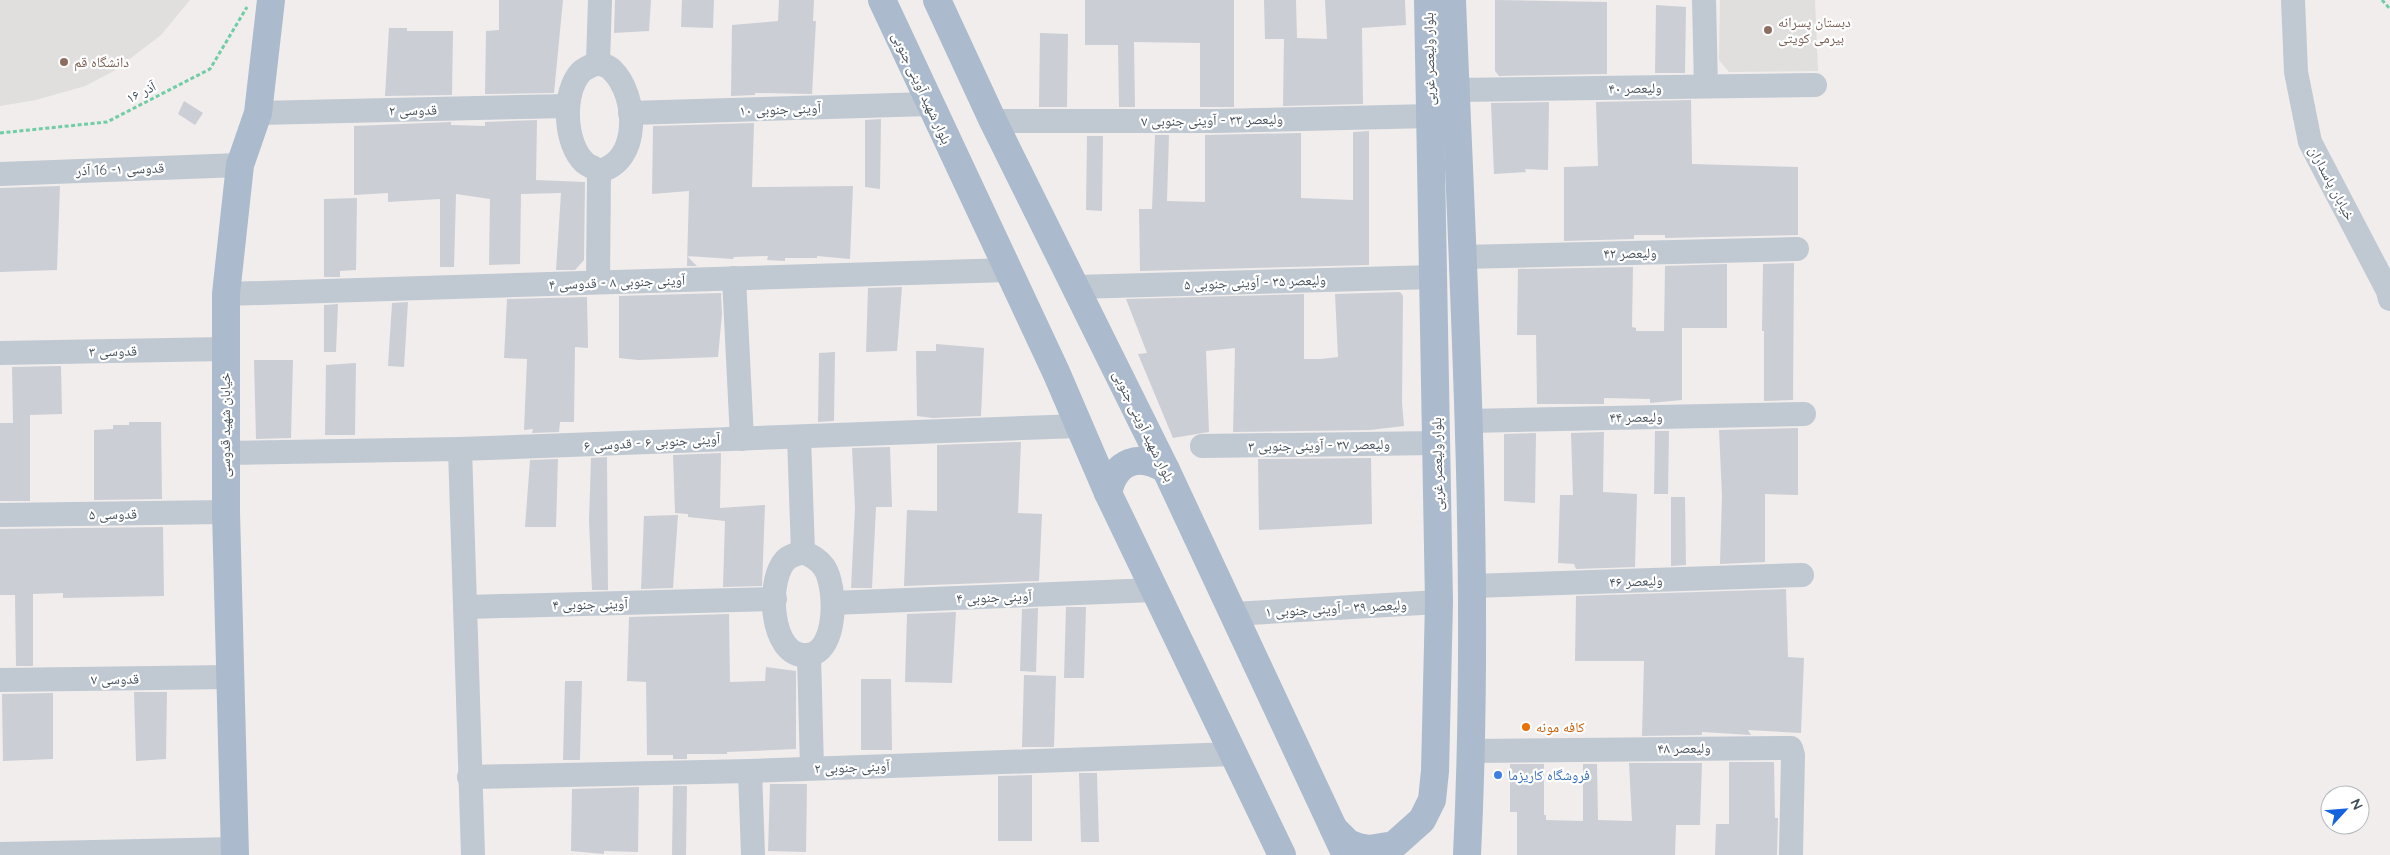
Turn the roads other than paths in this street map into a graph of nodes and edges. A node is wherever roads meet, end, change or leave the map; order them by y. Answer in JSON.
{"nodes":[{"id":1,"x":271,"y":0,"type":"edge"},
{"id":2,"x":600,"y":0,"type":"edge"},
{"id":3,"x":882,"y":0,"type":"edge"},
{"id":4,"x":936,"y":0,"type":"edge"},
{"id":5,"x":1428,"y":0,"type":"edge"},
{"id":6,"x":1452,"y":0,"type":"edge"},
{"id":7,"x":1704,"y":0,"type":"edge"},
{"id":8,"x":2293,"y":0,"type":"edge"},
{"id":9,"x":598,"y":63,"type":"junction"},
{"id":10,"x":1815,"y":85,"type":"dead end"},
{"id":11,"x":1706,"y":86,"type":"junction"},
{"id":12,"x":1455,"y":90,"type":"junction"},
{"id":13,"x":929,"y":104,"type":"junction"},
{"id":14,"x":568,"y":106,"type":"junction"},
{"id":15,"x":258,"y":113,"type":"junction"},
{"id":16,"x":630,"y":113,"type":"junction"},
{"id":17,"x":1431,"y":116,"type":"junction"},
{"id":18,"x":993,"y":122,"type":"junction"},
{"id":19,"x":240,"y":165,"type":"junction"},
{"id":20,"x":599,"y":170,"type":"junction"},
{"id":21,"x":0,"y":174,"type":"edge"},
{"id":22,"x":1797,"y":249,"type":"dead end"},
{"id":23,"x":1462,"y":257,"type":"junction"},
{"id":24,"x":1008,"y":270,"type":"junction"},
{"id":25,"x":1434,"y":277,"type":"junction"},
{"id":26,"x":734,"y":278,"type":"junction"},
{"id":27,"x":598,"y":282,"type":"junction"},
{"id":28,"x":1076,"y":287,"type":"junction"},
{"id":29,"x":226,"y":294,"type":"junction"},
{"id":30,"x":2390,"y":299,"type":"edge"},
{"id":31,"x":225,"y":349,"type":"junction"},
{"id":32,"x":0,"y":353,"type":"edge"},
{"id":33,"x":1804,"y":414,"type":"dead end"},
{"id":34,"x":1468,"y":421,"type":"junction"},
{"id":35,"x":1079,"y":426,"type":"junction"},
{"id":36,"x":799,"y":437,"type":"junction"},
{"id":37,"x":742,"y":439,"type":"junction"},
{"id":38,"x":1437,"y":443,"type":"junction"},
{"id":39,"x":1202,"y":446,"type":"dead end"},
{"id":40,"x":460,"y":450,"type":"junction"},
{"id":41,"x":225,"y":454,"type":"junction"},
{"id":42,"x":1166,"y":470,"type":"junction"},
{"id":43,"x":1108,"y":493,"type":"junction"},
{"id":44,"x":226,"y":512,"type":"junction"},
{"id":45,"x":0,"y":515,"type":"edge"},
{"id":46,"x":803,"y":552,"type":"junction"},
{"id":47,"x":1802,"y":575,"type":"dead end"},
{"id":48,"x":1470,"y":586,"type":"junction"},
{"id":49,"x":1154,"y":590,"type":"junction"},
{"id":50,"x":775,"y":599,"type":"junction"},
{"id":51,"x":1439,"y":602,"type":"junction"},
{"id":52,"x":833,"y":603,"type":"junction"},
{"id":53,"x":466,"y":607,"type":"junction"},
{"id":54,"x":1233,"y":614,"type":"junction"},
{"id":55,"x":809,"y":655,"type":"junction"},
{"id":56,"x":230,"y":677,"type":"junction"},
{"id":57,"x":0,"y":680,"type":"edge"},
{"id":58,"x":1469,"y":751,"type":"junction"},
{"id":59,"x":1234,"y":754,"type":"junction"},
{"id":60,"x":812,"y":768,"type":"junction"},
{"id":61,"x":750,"y":771,"type":"junction"},
{"id":62,"x":469,"y":777,"type":"junction"},
{"id":63,"x":1469,"y":817,"type":"junction"},
{"id":64,"x":1334,"y":829,"type":"junction"},
{"id":65,"x":1414,"y":829,"type":"junction"},
{"id":66,"x":235,"y":852,"type":"edge"},
{"id":67,"x":0,"y":854,"type":"edge"},
{"id":68,"x":473,"y":855,"type":"edge"},
{"id":69,"x":753,"y":855,"type":"edge"},
{"id":70,"x":1282,"y":855,"type":"edge"},
{"id":71,"x":1346,"y":855,"type":"edge"},
{"id":72,"x":1403,"y":855,"type":"edge"},
{"id":73,"x":1456,"y":855,"type":"edge"},
{"id":74,"x":1467,"y":855,"type":"edge"},
{"id":75,"x":1791,"y":855,"type":"edge"}],
"edges":[{"from":1,"to":15,"type":"main road","name":"خیابان شهید قدوسی"},
{"from":2,"to":9,"type":"street"},
{"from":3,"to":13,"type":"main road","name":"بلوار شهید آوینی جنوبی"},
{"from":4,"to":18,"type":"main road","name":"بلوار شهید آوینی جنوبی"},
{"from":5,"to":17,"type":"main road","name":"بلوار ولیعصر غربی"},
{"from":6,"to":12,"type":"main road","name":"بلوار ولیعصر غربی"},
{"from":7,"to":11,"type":"street"},
{"from":8,"to":30,"type":"street","name":"خیابان پاسداران"},
{"from":9,"to":14,"type":"street"},
{"from":9,"to":16,"type":"street"},
{"from":10,"to":11,"type":"street","name":"ولیعصر ۴۰"},
{"from":11,"to":12,"type":"street","name":"ولیعصر ۴۰"},
{"from":12,"to":23,"type":"main road","name":"بلوار ولیعصر غربی"},
{"from":13,"to":16,"type":"street","name":"آوینی جنوبی ۱۰"},
{"from":13,"to":24,"type":"main road","name":"بلوار شهید آوینی جنوبی"},
{"from":14,"to":15,"type":"street","name":"قدوسی ۲"},
{"from":14,"to":20,"type":"street"},
{"from":15,"to":19,"type":"main road","name":"خیابان شهید قدوسی"},
{"from":16,"to":20,"type":"street"},
{"from":17,"to":18,"type":"street","name":"ولیعصر ۳۳ - آوینی جنوبی ۷"},
{"from":17,"to":25,"type":"main road","name":"بلوار ولیعصر غربی"},
{"from":18,"to":28,"type":"main road","name":"بلوار شهید آوینی جنوبی"},
{"from":19,"to":21,"type":"street","name":"قدوسی ۱- 16 آذر"},
{"from":19,"to":29,"type":"main road","name":"خیابان شهید قدوسی"},
{"from":20,"to":27,"type":"street"},
{"from":22,"to":23,"type":"street","name":"ولیعصر ۴۲"},
{"from":23,"to":34,"type":"main road","name":"بلوار ولیعصر غربی"},
{"from":24,"to":26,"type":"street","name":"آوینی جنوبی ۸ - قدوسی ۴"},
{"from":24,"to":35,"type":"main road","name":"بلوار شهید آوینی جنوبی"},
{"from":25,"to":28,"type":"street","name":"ولیعصر ۳۵ - آوینی جنوبی ۵"},
{"from":25,"to":38,"type":"main road","name":"بلوار ولیعصر غربی"},
{"from":26,"to":27,"type":"street","name":"آوینی جنوبی ۸ - قدوسی ۴"},
{"from":26,"to":37,"type":"street"},
{"from":27,"to":29,"type":"street","name":"آوینی جنوبی ۸ - قدوسی ۴"},
{"from":28,"to":42,"type":"main road","name":"بلوار شهید آوینی جنوبی"},
{"from":29,"to":31,"type":"main road","name":"خیابان شهید قدوسی"},
{"from":31,"to":32,"type":"street","name":"قدوسی ۳"},
{"from":31,"to":41,"type":"main road","name":"خیابان شهید قدوسی"},
{"from":33,"to":34,"type":"street","name":"ولیعصر ۴۴"},
{"from":34,"to":48,"type":"main road","name":"بلوار ولیعصر غربی"},
{"from":35,"to":36,"type":"street","name":"آوینی جنوبی ۶ - قدوسی ۶"},
{"from":35,"to":43,"type":"main road","name":"بلوار شهید آوینی جنوبی"},
{"from":36,"to":37,"type":"street","name":"آوینی جنوبی ۶ - قدوسی ۶"},
{"from":36,"to":46,"type":"street"},
{"from":37,"to":40,"type":"street","name":"آوینی جنوبی ۶ - قدوسی ۶"},
{"from":38,"to":39,"type":"street","name":"ولیعصر ۳۷ - آوینی جنوبی ۳"},
{"from":38,"to":51,"type":"main road","name":"بلوار ولیعصر غربی"},
{"from":40,"to":41,"type":"street","name":"آوینی جنوبی ۶ - قدوسی ۶"},
{"from":40,"to":53,"type":"street"},
{"from":41,"to":44,"type":"main road","name":"خیابان شهید قدوسی"},
{"from":42,"to":43,"type":"main road"},
{"from":42,"to":54,"type":"main road","name":"بلوار شهید آوینی جنوبی"},
{"from":43,"to":49,"type":"main road","name":"بلوار شهید آوینی جنوبی"},
{"from":44,"to":45,"type":"street","name":"قدوسی ۵"},
{"from":44,"to":56,"type":"main road","name":"خیابان شهید قدوسی"},
{"from":46,"to":50,"type":"street"},
{"from":46,"to":52,"type":"street"},
{"from":47,"to":48,"type":"street","name":"ولیعصر ۴۶"},
{"from":48,"to":58,"type":"main road","name":"بلوار ولیعصر غربی"},
{"from":49,"to":52,"type":"street","name":"آوینی جنوبی ۴"},
{"from":49,"to":59,"type":"main road","name":"بلوار شهید آوینی جنوبی"},
{"from":50,"to":53,"type":"street","name":"آوینی جنوبی ۴"},
{"from":50,"to":55,"type":"street"},
{"from":51,"to":54,"type":"street","name":"ولیعصر ۳۹ - آوینی جنوبی ۱"},
{"from":51,"to":65,"type":"main road","name":"بلوار ولیعصر غربی"},
{"from":52,"to":55,"type":"street"},
{"from":53,"to":62,"type":"street"},
{"from":54,"to":64,"type":"main road","name":"بلوار شهید آوینی جنوبی"},
{"from":55,"to":60,"type":"street"},
{"from":56,"to":57,"type":"street","name":"قدوسی ۷"},
{"from":56,"to":66,"type":"main road","name":"خیابان شهید قدوسی"},
{"from":58,"to":63,"type":"main road","name":"بلوار ولیعصر غربی"},
{"from":58,"to":75,"type":"street","name":"ولیعصر ۴۸"},
{"from":59,"to":60,"type":"street","name":"آوینی جنوبی ۲"},
{"from":59,"to":70,"type":"main road","name":"بلوار شهید آوینی جنوبی"},
{"from":60,"to":61,"type":"street","name":"آوینی جنوبی ۲"},
{"from":61,"to":62,"type":"street","name":"آوینی جنوبی ۲"},
{"from":61,"to":69,"type":"street"},
{"from":62,"to":68,"type":"street"},
{"from":63,"to":73,"type":"main road"},
{"from":63,"to":74,"type":"main road","name":"بلوار ولیعصر غربی"},
{"from":64,"to":65,"type":"main road","name":"بلوار ولیعصر غربی"},
{"from":64,"to":71,"type":"main road","name":"بلوار شهید آوینی جنوبی"},
{"from":65,"to":72,"type":"main road"},
{"from":66,"to":67,"type":"street"}]}
